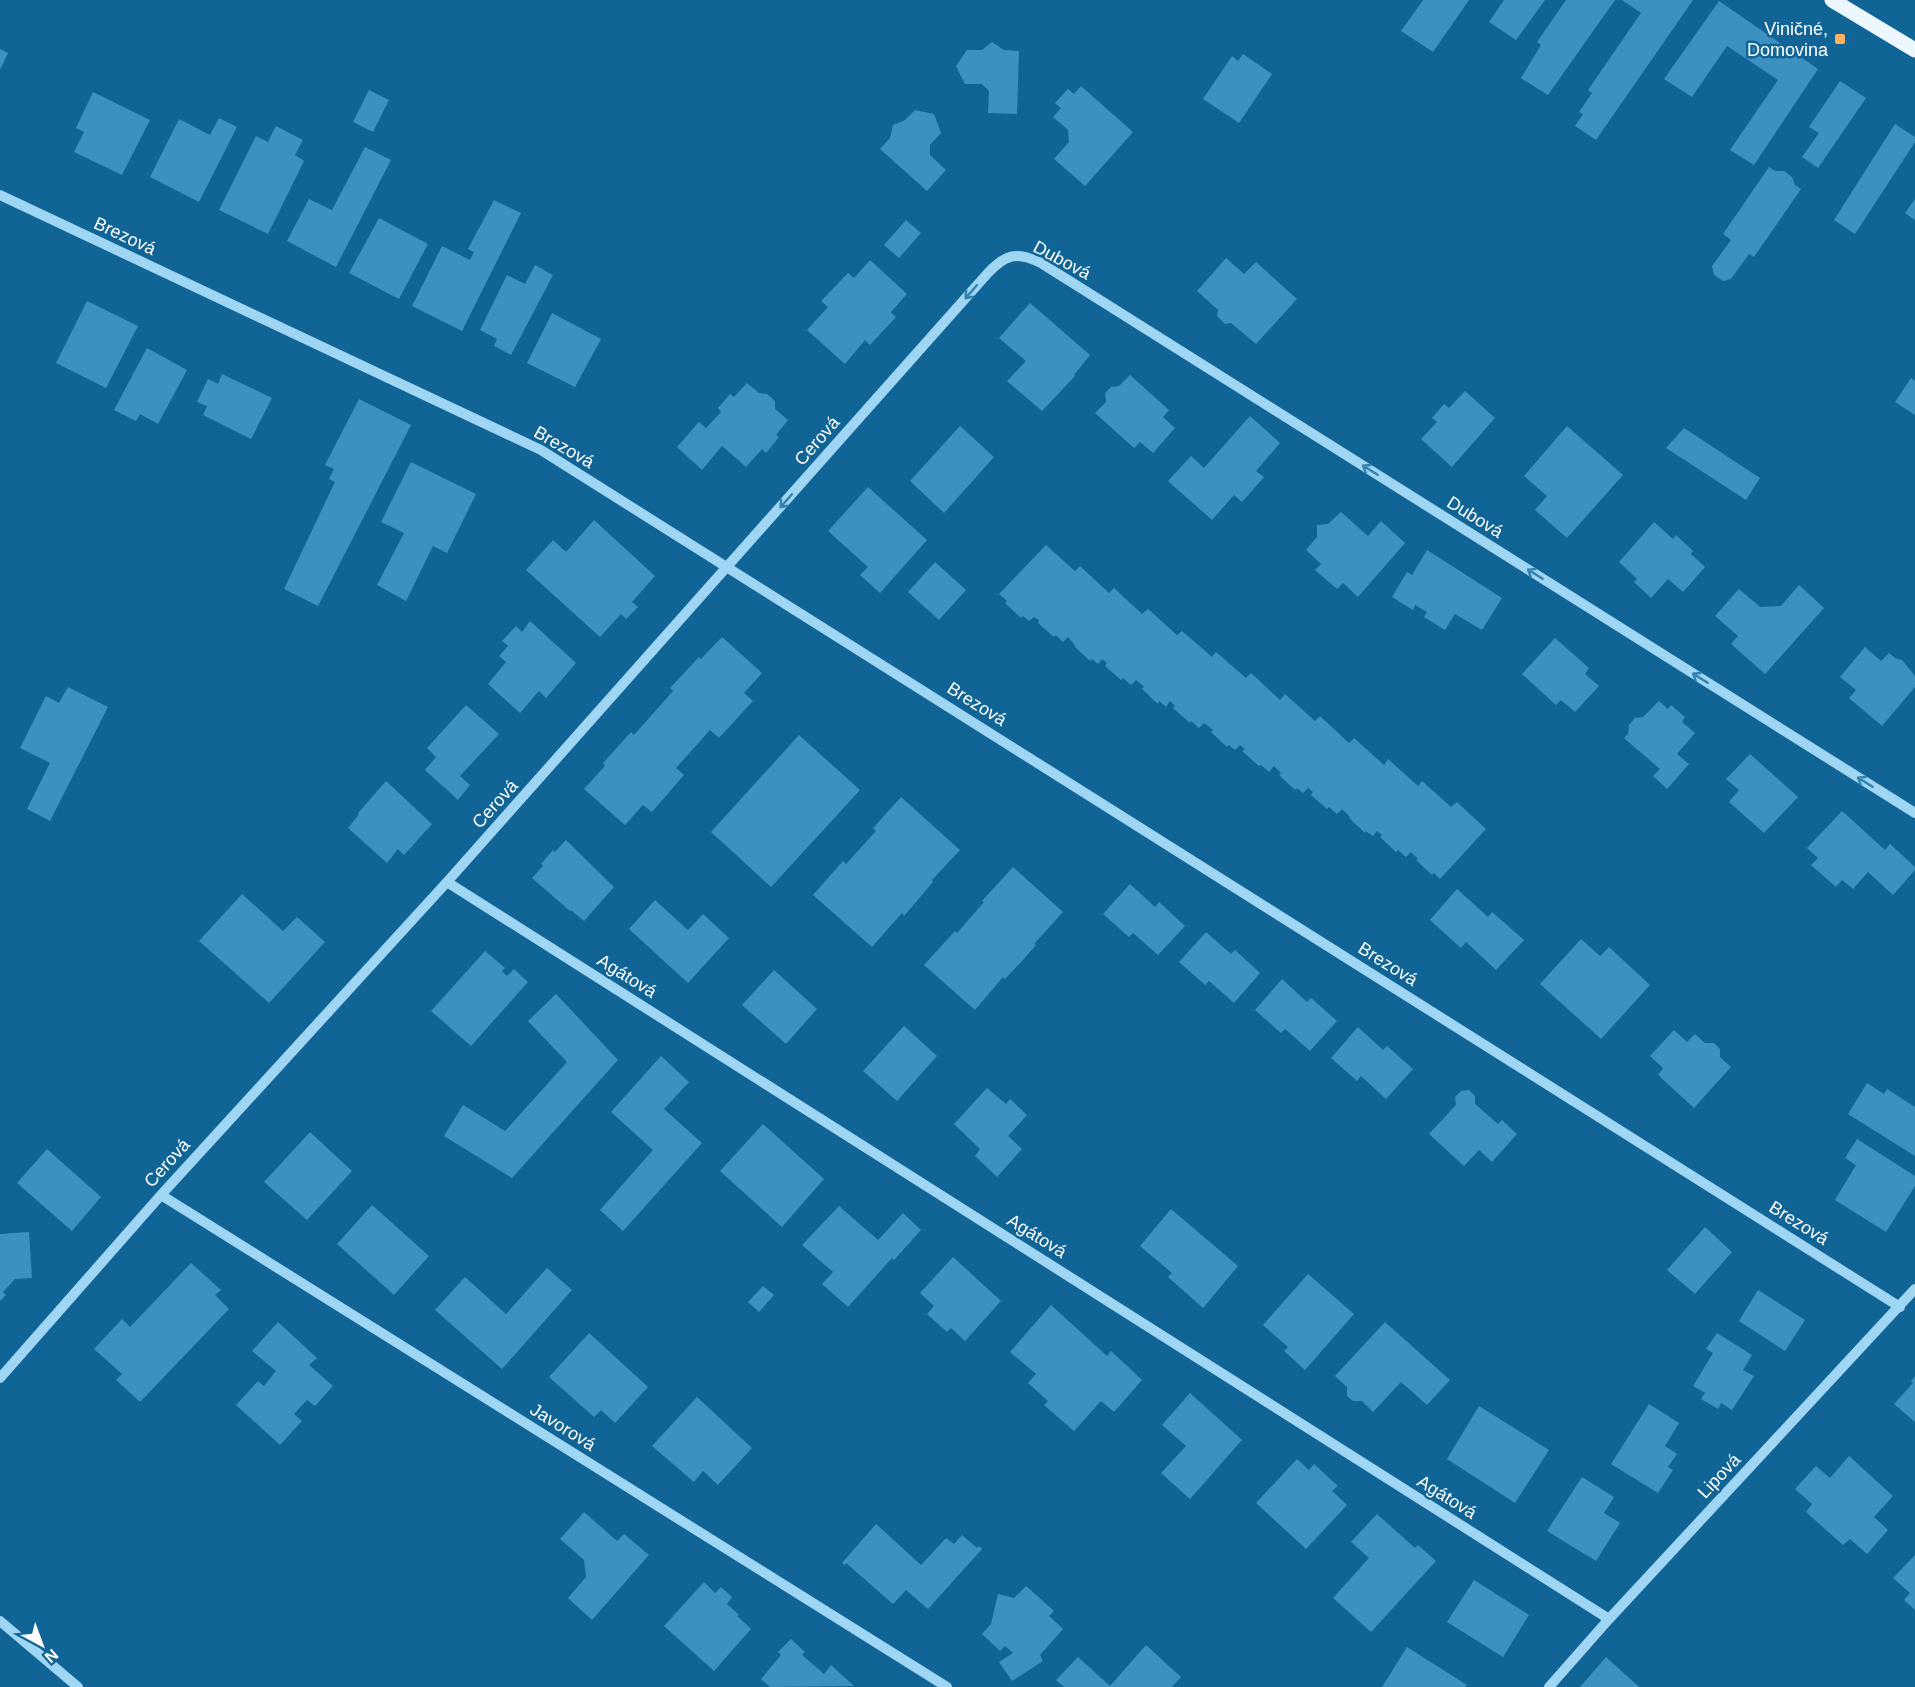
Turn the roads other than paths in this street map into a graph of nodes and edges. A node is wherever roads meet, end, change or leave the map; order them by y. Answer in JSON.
{"nodes":[{"id":1,"x":1832,"y":0,"type":"edge"},
{"id":2,"x":1915,"y":50,"type":"edge"},
{"id":3,"x":0,"y":195,"type":"edge"},
{"id":4,"x":1014,"y":255,"type":"joint"},
{"id":5,"x":728,"y":567,"type":"junction"},
{"id":6,"x":1915,"y":813,"type":"edge"},
{"id":7,"x":447,"y":882,"type":"junction"},
{"id":8,"x":161,"y":1195,"type":"junction"},
{"id":9,"x":1915,"y":1289,"type":"edge"},
{"id":10,"x":1900,"y":1307,"type":"junction"},
{"id":11,"x":0,"y":1378,"type":"edge"},
{"id":12,"x":1609,"y":1619,"type":"junction"},
{"id":13,"x":0,"y":1621,"type":"edge"},
{"id":14,"x":78,"y":1687,"type":"edge"},
{"id":15,"x":947,"y":1687,"type":"edge"},
{"id":16,"x":1549,"y":1687,"type":"edge"}],
"edges":[{"from":1,"to":2,"type":"main road"},
{"from":3,"to":5,"type":"street","name":"Brezová"},
{"from":4,"to":5,"type":"street","name":"Cerová","one_way":true},
{"from":6,"to":4,"type":"street","name":"Dubová","one_way":true},
{"from":5,"to":7,"type":"street","name":"Cerová"},
{"from":5,"to":10,"type":"street","name":"Brezová"},
{"from":7,"to":8,"type":"street","name":"Cerová"},
{"from":7,"to":12,"type":"street","name":"Agátová"},
{"from":8,"to":11,"type":"street","name":"Cerová"},
{"from":8,"to":15,"type":"street","name":"Javorová"},
{"from":9,"to":10,"type":"street","name":"Lipová"},
{"from":10,"to":12,"type":"street","name":"Lipová"},
{"from":12,"to":16,"type":"street","name":"Lipová"},
{"from":13,"to":14,"type":"street"}]}
